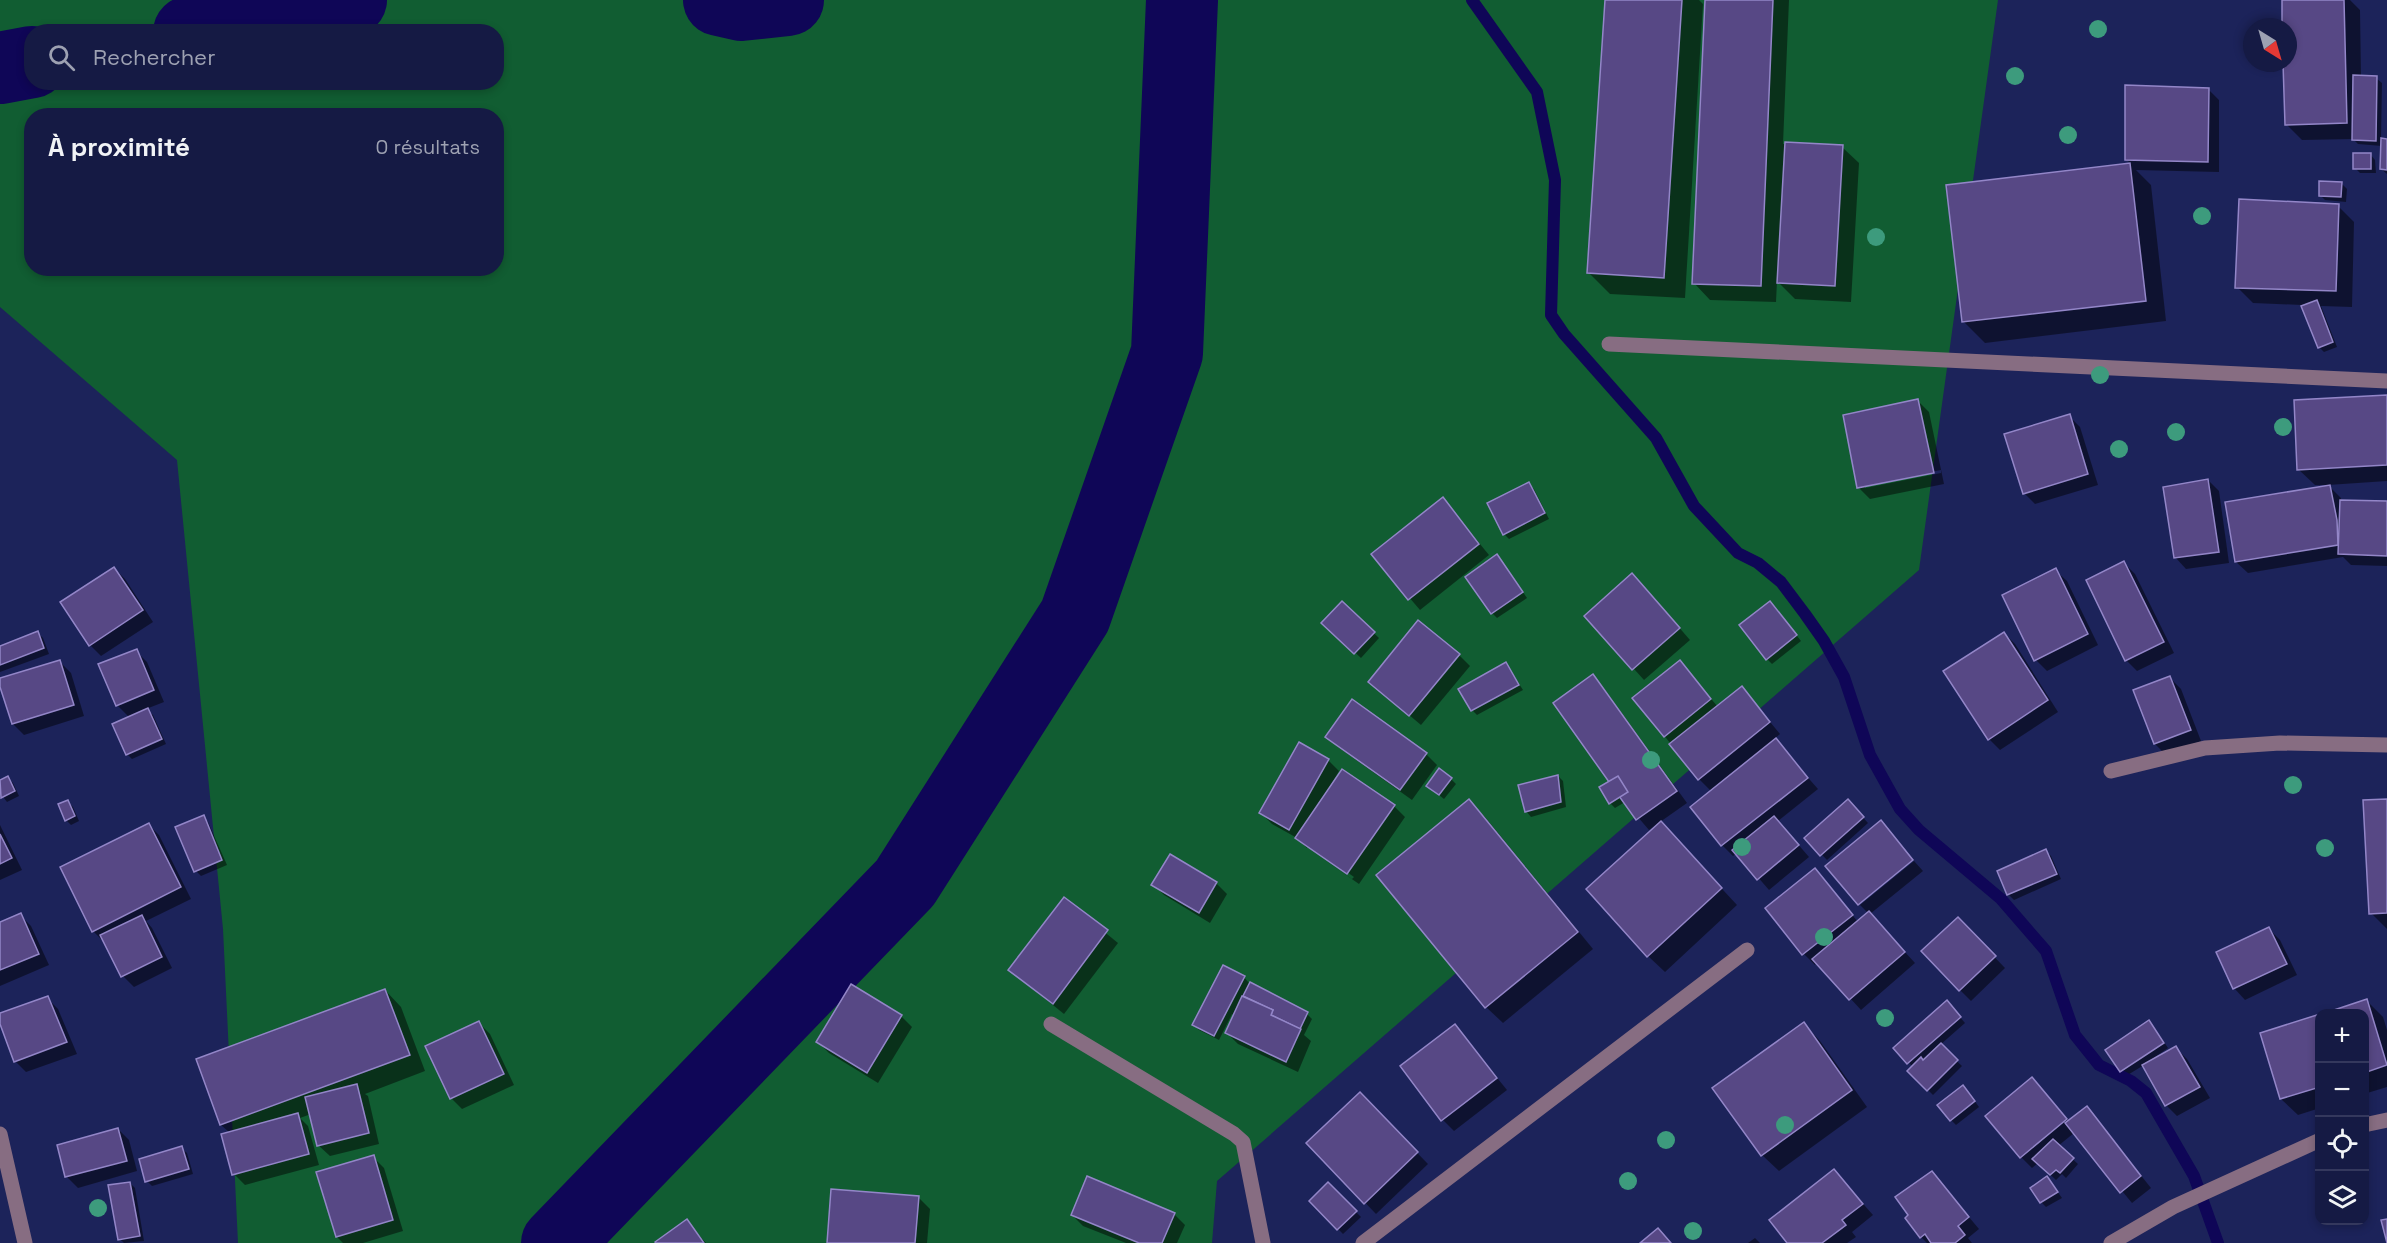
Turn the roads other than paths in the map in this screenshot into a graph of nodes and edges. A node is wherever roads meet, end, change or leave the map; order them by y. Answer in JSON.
{"nodes":[{"id":1,"x":1609,"y":344,"type":"dead end"},
{"id":2,"x":2387,"y":381,"type":"edge"},
{"id":3,"x":2387,"y":745,"type":"edge"},
{"id":4,"x":2111,"y":771,"type":"dead end"},
{"id":5,"x":1747,"y":950,"type":"dead end"},
{"id":6,"x":1051,"y":1024,"type":"dead end"},
{"id":7,"x":2387,"y":1120,"type":"edge"},
{"id":8,"x":2369,"y":1124,"type":"edge"},
{"id":9,"x":0,"y":1134,"type":"edge"},
{"id":10,"x":2315,"y":1142,"type":"edge"},
{"id":11,"x":25,"y":1243,"type":"edge"},
{"id":12,"x":1263,"y":1243,"type":"edge"},
{"id":13,"x":1363,"y":1243,"type":"edge"},
{"id":14,"x":2111,"y":1243,"type":"edge"}],
"edges":[{"from":1,"to":2,"type":"street"},
{"from":3,"to":4,"type":"street"},
{"from":5,"to":13,"type":"street"},
{"from":6,"to":12,"type":"street"},
{"from":7,"to":8,"type":"street"},
{"from":9,"to":11,"type":"street"},
{"from":10,"to":14,"type":"street"}]}
